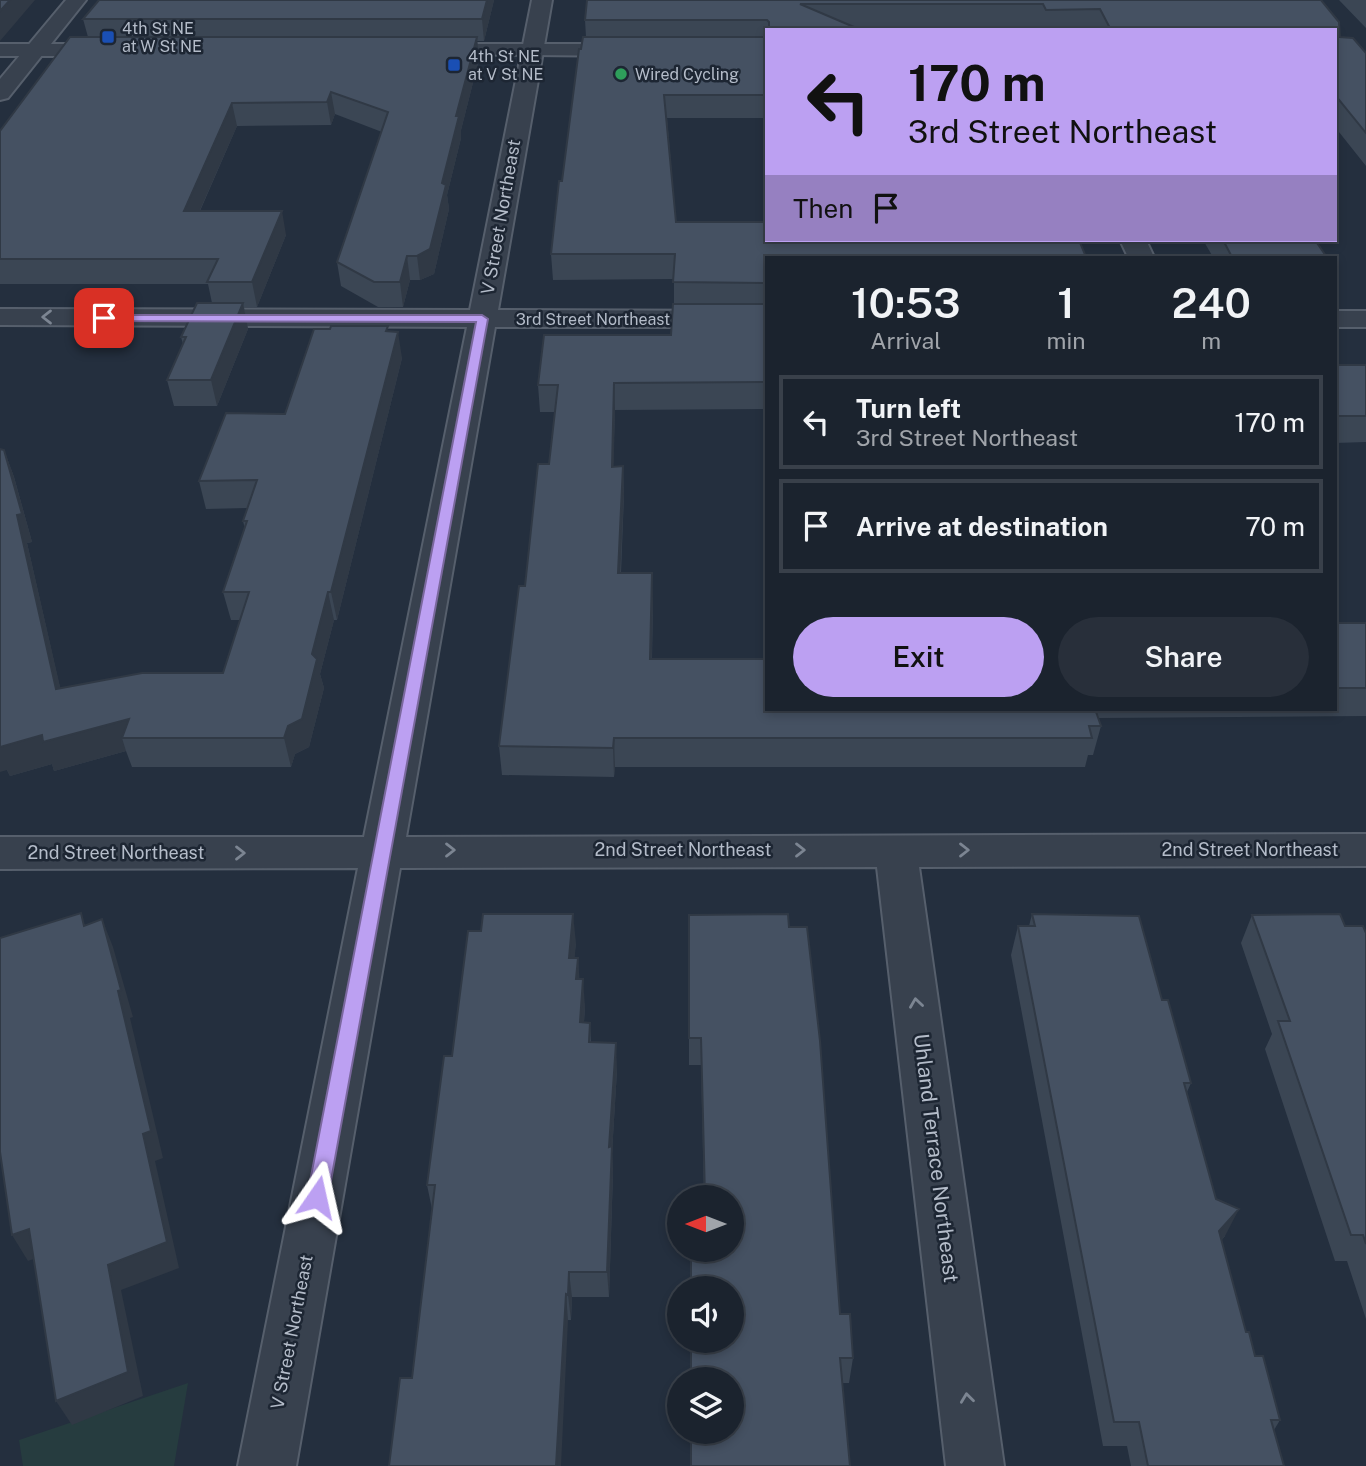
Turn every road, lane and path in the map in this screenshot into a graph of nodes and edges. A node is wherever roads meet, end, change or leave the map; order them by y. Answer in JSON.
{"nodes":[{"id":1,"x":76,"y":0,"type":"edge"},
{"id":2,"x":542,"y":0,"type":"edge"},
{"id":3,"x":0,"y":50,"type":"edge"},
{"id":4,"x":35,"y":50,"type":"junction"},
{"id":5,"x":137,"y":50,"type":"edge"},
{"id":6,"x":411,"y":50,"type":"edge"},
{"id":7,"x":532,"y":50,"type":"junction"},
{"id":8,"x":648,"y":50,"type":"edge"},
{"id":9,"x":0,"y":93,"type":"edge"},
{"id":10,"x":0,"y":317,"type":"edge"},
{"id":11,"x":1366,"y":318,"type":"edge"},
{"id":12,"x":482,"y":319,"type":"junction"},
{"id":13,"x":765,"y":319,"type":"edge"},
{"id":14,"x":1337,"y":319,"type":"edge"},
{"id":15,"x":896,"y":849,"type":"junction"},
{"id":16,"x":1366,"y":850,"type":"edge"},
{"id":17,"x":0,"y":853,"type":"edge"},
{"id":18,"x":382,"y":853,"type":"junction"},
{"id":19,"x":267,"y":1466,"type":"edge"},
{"id":20,"x":975,"y":1466,"type":"edge"}],
"edges":[{"from":1,"to":4,"type":"street"},
{"from":2,"to":7,"type":"street","name":"V Street Northeast"},
{"from":3,"to":4,"type":"street"},
{"from":4,"to":5,"type":"street"},
{"from":4,"to":9,"type":"street"},
{"from":6,"to":7,"type":"street"},
{"from":7,"to":8,"type":"street"},
{"from":7,"to":12,"type":"street","name":"V Street Northeast"},
{"from":12,"to":10,"type":"street","name":"3rd Street Northeast","one_way":true},
{"from":11,"to":14,"type":"street"},
{"from":12,"to":13,"type":"street","name":"3rd Street Northeast"},
{"from":12,"to":18,"type":"street","name":"V Street Northeast"},
{"from":15,"to":16,"type":"street","name":"2nd Street Northeast","one_way":true},
{"from":18,"to":15,"type":"street","name":"2nd Street Northeast","one_way":true},
{"from":20,"to":15,"type":"street","name":"Uhland Terrace Northeast","one_way":true},
{"from":17,"to":18,"type":"street","name":"2nd Street Northeast","one_way":true},
{"from":18,"to":19,"type":"street","name":"V Street Northeast"}]}
